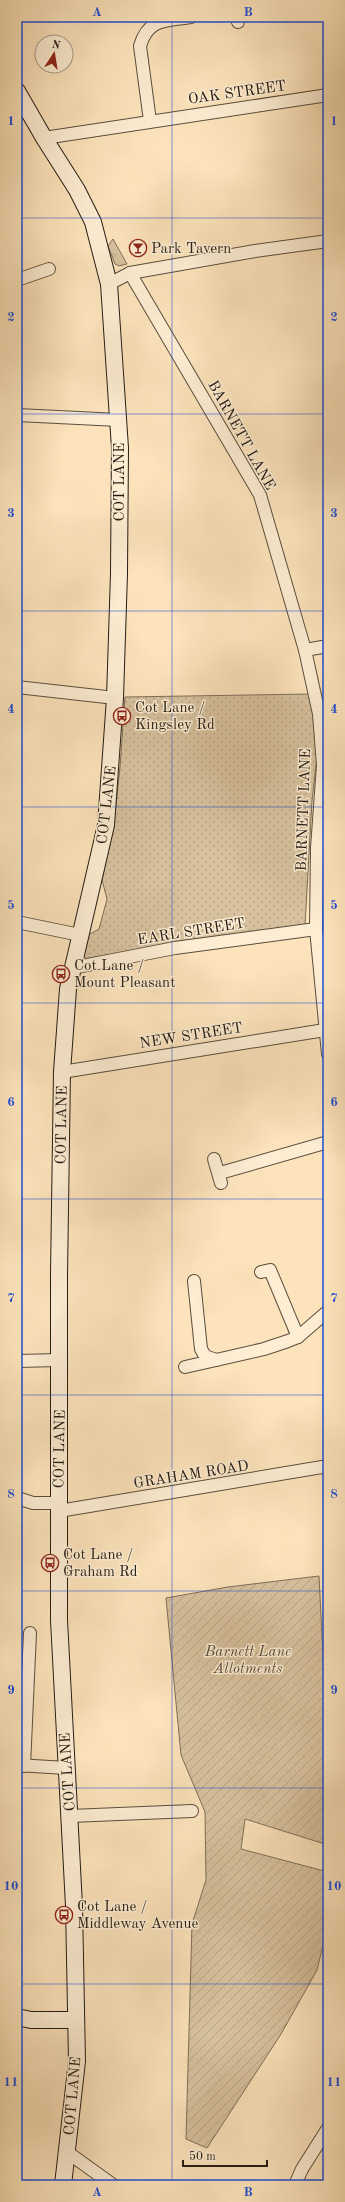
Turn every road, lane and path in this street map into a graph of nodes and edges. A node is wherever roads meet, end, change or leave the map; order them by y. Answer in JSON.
{"nodes":[{"id":1,"x":190,"y":17,"type":"edge"},
{"id":2,"x":17,"y":91,"type":"edge"},
{"id":3,"x":328,"y":95,"type":"edge"},
{"id":4,"x":150,"y":121,"type":"junction"},
{"id":5,"x":44,"y":138,"type":"junction"},
{"id":6,"x":328,"y":241,"type":"edge"},
{"id":7,"x":49,"y":269,"type":"dead end"},
{"id":8,"x":130,"y":273,"type":"junction"},
{"id":9,"x":17,"y":280,"type":"edge"},
{"id":10,"x":109,"y":284,"type":"junction"},
{"id":11,"x":17,"y":415,"type":"edge"},
{"id":12,"x":119,"y":420,"type":"junction"},
{"id":13,"x":328,"y":646,"type":"edge"},
{"id":14,"x":305,"y":650,"type":"junction"},
{"id":15,"x":17,"y":687,"type":"edge"},
{"id":16,"x":115,"y":698,"type":"junction"},
{"id":17,"x":325,"y":765,"type":"edge"},
{"id":18,"x":17,"y":922,"type":"edge"},
{"id":19,"x":316,"y":929,"type":"junction"},
{"id":20,"x":80,"y":934,"type":"junction"},
{"id":21,"x":72,"y":968,"type":"junction"},
{"id":22,"x":324,"y":1030,"type":"junction"},
{"id":23,"x":328,"y":1051,"type":"edge"},
{"id":24,"x":62,"y":1072,"type":"junction"},
{"id":25,"x":328,"y":1142,"type":"edge"},
{"id":26,"x":214,"y":1159,"type":"dead end"},
{"id":27,"x":261,"y":1272,"type":"dead end"},
{"id":28,"x":194,"y":1282,"type":"dead end"},
{"id":29,"x":328,"y":1311,"type":"edge"},
{"id":30,"x":298,"y":1337,"type":"junction"},
{"id":31,"x":60,"y":1360,"type":"junction"},
{"id":32,"x":216,"y":1360,"type":"junction"},
{"id":33,"x":17,"y":1361,"type":"edge"},
{"id":34,"x":185,"y":1367,"type":"dead end"},
{"id":35,"x":328,"y":1466,"type":"edge"},
{"id":36,"x":17,"y":1498,"type":"edge"},
{"id":37,"x":59,"y":1507,"type":"junction"},
{"id":38,"x":30,"y":1633,"type":"dead end"},
{"id":39,"x":21,"y":1766,"type":"edge"},
{"id":40,"x":66,"y":1768,"type":"junction"},
{"id":41,"x":192,"y":1811,"type":"dead end"},
{"id":42,"x":70,"y":1816,"type":"junction"},
{"id":43,"x":17,"y":2017,"type":"edge"},
{"id":44,"x":76,"y":2020,"type":"junction"},
{"id":45,"x":328,"y":2128,"type":"edge"},
{"id":46,"x":324,"y":2141,"type":"edge"},
{"id":47,"x":67,"y":2152,"type":"junction"},
{"id":48,"x":63,"y":2185,"type":"edge"},
{"id":49,"x":113,"y":2185,"type":"edge"},
{"id":50,"x":295,"y":2185,"type":"edge"}],
"edges":[{"from":1,"to":4,"type":"street"},
{"from":2,"to":5,"type":"street","name":"COT LANE"},
{"from":3,"to":4,"type":"street","name":"OAK STREET"},
{"from":4,"to":5,"type":"street","name":"OAK STREET"},
{"from":5,"to":10,"type":"street","name":"COT LANE"},
{"from":6,"to":8,"type":"street"},
{"from":7,"to":9,"type":"street"},
{"from":8,"to":10,"type":"street"},
{"from":8,"to":14,"type":"street","name":"BARNETT LANE"},
{"from":10,"to":12,"type":"street","name":"COT LANE"},
{"from":11,"to":12,"type":"street"},
{"from":12,"to":16,"type":"street","name":"COT LANE"},
{"from":13,"to":14,"type":"street"},
{"from":14,"to":17,"type":"street","name":"BARNETT LANE"},
{"from":15,"to":16,"type":"street"},
{"from":16,"to":20,"type":"street","name":"COT LANE"},
{"from":17,"to":19,"type":"street","name":"BARNETT LANE"},
{"from":18,"to":20,"type":"street"},
{"from":19,"to":21,"type":"street","name":"EARL STREET"},
{"from":19,"to":22,"type":"street","name":"BARNETT LANE"},
{"from":20,"to":21,"type":"street","name":"COT LANE"},
{"from":21,"to":24,"type":"street","name":"COT LANE"},
{"from":22,"to":23,"type":"street","name":"BARNETT LANE"},
{"from":22,"to":24,"type":"street","name":"NEW STREET"},
{"from":24,"to":31,"type":"street","name":"COT LANE"},
{"from":25,"to":26,"type":"street"},
{"from":27,"to":30,"type":"street"},
{"from":28,"to":32,"type":"street"},
{"from":29,"to":30,"type":"street"},
{"from":30,"to":32,"type":"street"},
{"from":31,"to":33,"type":"street"},
{"from":31,"to":37,"type":"street","name":"COT LANE"},
{"from":32,"to":34,"type":"street"},
{"from":35,"to":37,"type":"street","name":"GRAHAM ROAD"},
{"from":36,"to":37,"type":"street","name":"GRAHAM ROAD"},
{"from":37,"to":40,"type":"street","name":"COT LANE"},
{"from":38,"to":39,"type":"street"},
{"from":39,"to":40,"type":"street"},
{"from":40,"to":42,"type":"street","name":"COT LANE"},
{"from":41,"to":42,"type":"street"},
{"from":42,"to":44,"type":"street","name":"COT LANE"},
{"from":43,"to":44,"type":"street"},
{"from":44,"to":47,"type":"street","name":"COT LANE"},
{"from":45,"to":46,"type":"street"},
{"from":46,"to":50,"type":"street"},
{"from":47,"to":48,"type":"street","name":"COT LANE"},
{"from":47,"to":49,"type":"street"}]}
